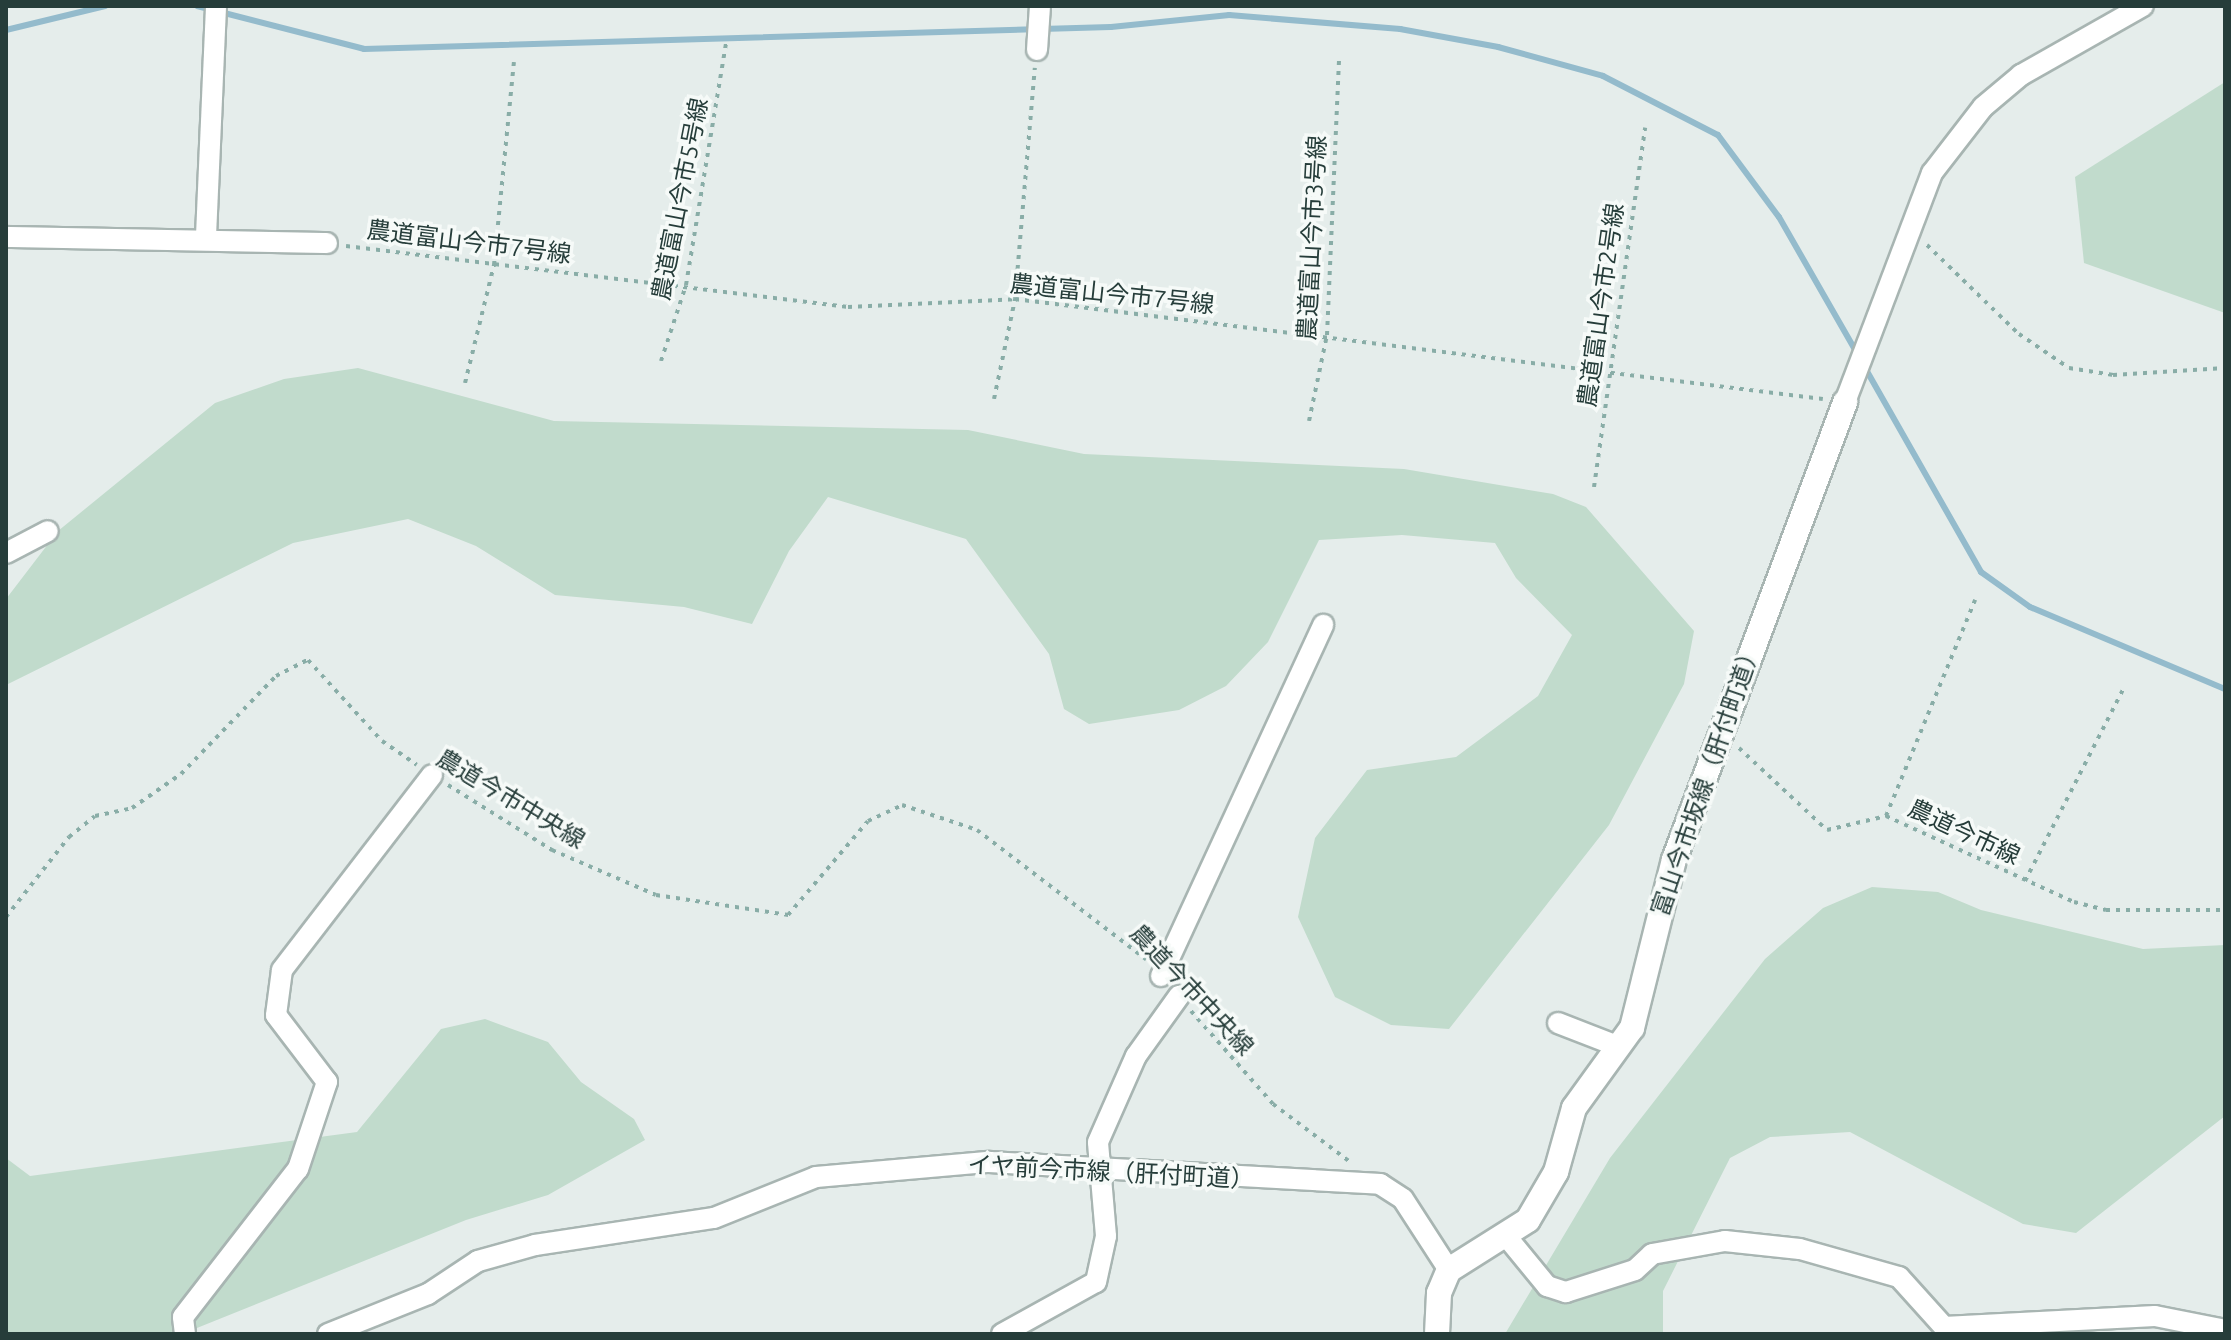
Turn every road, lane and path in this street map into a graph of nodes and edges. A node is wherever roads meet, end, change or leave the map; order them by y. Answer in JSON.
{"nodes":[{"id":1,"x":216,"y":6,"type":"edge"},
{"id":2,"x":1040,"y":6,"type":"edge"},
{"id":3,"x":2143,"y":6,"type":"edge"},
{"id":4,"x":726,"y":43,"type":"dead end"},
{"id":5,"x":1037,"y":50,"type":"joint"},
{"id":6,"x":1339,"y":56,"type":"dead end"},
{"id":7,"x":514,"y":62,"type":"dead end"},
{"id":8,"x":1645,"y":128,"type":"dead end"},
{"id":9,"x":1911,"y":231,"type":"junction"},
{"id":10,"x":206,"y":236,"type":"junction"},
{"id":11,"x":6,"y":237,"type":"edge"},
{"id":12,"x":327,"y":243,"type":"joint"},
{"id":13,"x":494,"y":265,"type":"junction"},
{"id":14,"x":686,"y":285,"type":"junction"},
{"id":15,"x":1015,"y":299,"type":"junction"},
{"id":16,"x":1327,"y":335,"type":"junction"},
{"id":17,"x":661,"y":361,"type":"dead end"},
{"id":18,"x":1611,"y":368,"type":"junction"},
{"id":19,"x":2225,"y":368,"type":"edge"},
{"id":20,"x":465,"y":383,"type":"dead end"},
{"id":21,"x":994,"y":399,"type":"dead end"},
{"id":22,"x":1845,"y":402,"type":"junction"},
{"id":23,"x":1309,"y":421,"type":"dead end"},
{"id":24,"x":1594,"y":487,"type":"dead end"},
{"id":25,"x":48,"y":531,"type":"dead end"},
{"id":26,"x":6,"y":553,"type":"edge"},
{"id":27,"x":1975,"y":600,"type":"dead end"},
{"id":28,"x":1323,"y":625,"type":"dead end"},
{"id":29,"x":2125,"y":686,"type":"dead end"},
{"id":30,"x":1722,"y":734,"type":"junction"},
{"id":31,"x":432,"y":775,"type":"junction"},
{"id":32,"x":1886,"y":816,"type":"junction"},
{"id":33,"x":2025,"y":881,"type":"junction"},
{"id":34,"x":2225,"y":910,"type":"edge"},
{"id":35,"x":6,"y":917,"type":"edge"},
{"id":36,"x":1161,"y":976,"type":"joint"},
{"id":37,"x":1179,"y":996,"type":"joint"},
{"id":38,"x":1558,"y":1023,"type":"dead end"},
{"id":39,"x":1620,"y":1047,"type":"junction"},
{"id":40,"x":1096,"y":1172,"type":"junction"},
{"id":41,"x":1380,"y":1184,"type":"junction"},
{"id":42,"x":1506,"y":1236,"type":"junction"},
{"id":43,"x":1449,"y":1270,"type":"junction"},
{"id":44,"x":2225,"y":1330,"type":"edge"},
{"id":45,"x":185,"y":1334,"type":"edge"},
{"id":46,"x":328,"y":1334,"type":"edge"},
{"id":47,"x":1002,"y":1334,"type":"edge"},
{"id":48,"x":1437,"y":1334,"type":"edge"}],
"edges":[{"from":1,"to":10,"type":"street"},
{"from":2,"to":5,"type":"street"},
{"from":3,"to":9,"type":"street"},
{"from":4,"to":14,"type":"path","name":"農道富山今市5号線"},
{"from":5,"to":15,"type":"path"},
{"from":6,"to":16,"type":"path","name":"農道富山今市3号線"},
{"from":7,"to":13,"type":"path"},
{"from":8,"to":18,"type":"path","name":"農道富山今市2号線"},
{"from":9,"to":19,"type":"path"},
{"from":9,"to":22,"type":"street"},
{"from":10,"to":11,"type":"street"},
{"from":10,"to":12,"type":"street"},
{"from":12,"to":13,"type":"path","name":"農道富山今市7号線"},
{"from":13,"to":14,"type":"path","name":"農道富山今市7号線"},
{"from":13,"to":20,"type":"path"},
{"from":14,"to":15,"type":"path","name":"農道富山今市7号線"},
{"from":14,"to":17,"type":"path","name":"農道富山今市5号線"},
{"from":15,"to":16,"type":"path","name":"農道富山今市7号線"},
{"from":15,"to":21,"type":"path"},
{"from":16,"to":18,"type":"path","name":"農道富山今市7号線"},
{"from":16,"to":23,"type":"path","name":"農道富山今市3号線"},
{"from":18,"to":22,"type":"path","name":"農道富山今市7号線"},
{"from":18,"to":24,"type":"path","name":"農道富山今市2号線"},
{"from":22,"to":30,"type":"street","name":"富山今市坂線（肝付町道）"},
{"from":25,"to":26,"type":"street"},
{"from":27,"to":32,"type":"path"},
{"from":28,"to":36,"type":"street"},
{"from":29,"to":33,"type":"path"},
{"from":30,"to":32,"type":"path","name":"農道今市線"},
{"from":30,"to":39,"type":"street","name":"富山今市坂線（肝付町道）"},
{"from":31,"to":35,"type":"path","name":"農道今市中央線"},
{"from":31,"to":36,"type":"path","name":"農道今市中央線"},
{"from":31,"to":45,"type":"street"},
{"from":32,"to":33,"type":"path","name":"農道今市線"},
{"from":33,"to":34,"type":"path","name":"農道今市線"},
{"from":37,"to":40,"type":"street"},
{"from":37,"to":41,"type":"path","name":"農道今市中央線"},
{"from":38,"to":39,"type":"street"},
{"from":39,"to":42,"type":"street","name":"富山今市坂線（肝付町道）"},
{"from":40,"to":41,"type":"street","name":"イヤ前今市線（肝付町道）"},
{"from":40,"to":46,"type":"street","name":"イヤ前今市線（肝付町道）"},
{"from":40,"to":47,"type":"street"},
{"from":41,"to":43,"type":"street"},
{"from":42,"to":43,"type":"street","name":"富山今市坂線（肝付町道）"},
{"from":42,"to":44,"type":"street"},
{"from":43,"to":48,"type":"street"}]}
